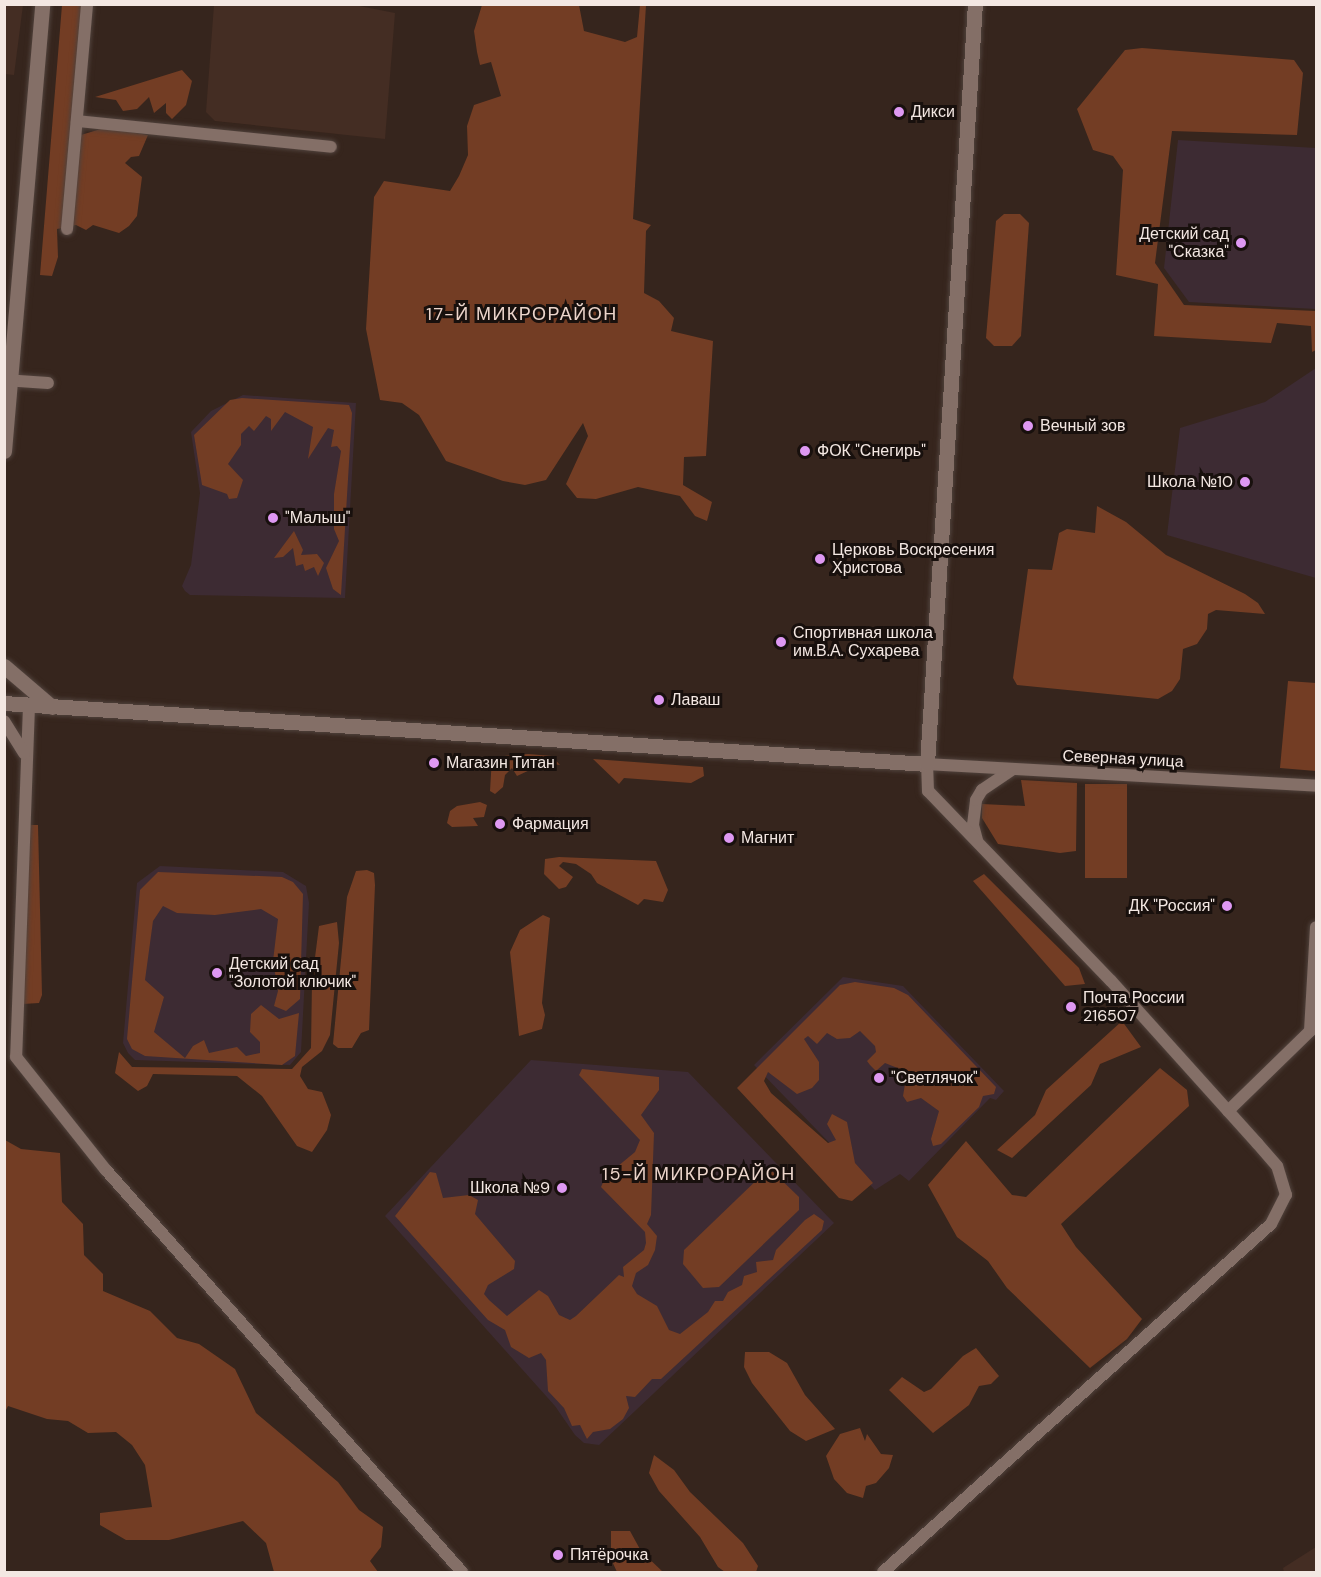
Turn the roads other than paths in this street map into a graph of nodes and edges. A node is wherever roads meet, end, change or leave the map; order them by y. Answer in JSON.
{"nodes":[{"id":1,"x":42,"y":4,"type":"edge"},
{"id":2,"x":87,"y":4,"type":"edge"},
{"id":3,"x":975,"y":4,"type":"edge"},
{"id":4,"x":77,"y":121,"type":"junction"},
{"id":5,"x":331,"y":147,"type":"dead end"},
{"id":6,"x":68,"y":229,"type":"dead end"},
{"id":7,"x":8,"y":380,"type":"edge"},
{"id":8,"x":48,"y":383,"type":"dead end"},
{"id":9,"x":4,"y":451,"type":"edge"},
{"id":10,"x":4,"y":667,"type":"edge"},
{"id":11,"x":4,"y":685,"type":"edge"},
{"id":12,"x":4,"y":703,"type":"edge"},
{"id":13,"x":29,"y":706,"type":"junction"},
{"id":14,"x":57,"y":710,"type":"junction"},
{"id":15,"x":4,"y":721,"type":"edge"},
{"id":16,"x":26,"y":763,"type":"junction"},
{"id":17,"x":927,"y":764,"type":"junction"},
{"id":18,"x":1014,"y":769,"type":"junction"},
{"id":19,"x":1317,"y":786,"type":"edge"},
{"id":20,"x":977,"y":841,"type":"junction"},
{"id":21,"x":1317,"y":927,"type":"edge"},
{"id":22,"x":1228,"y":1112,"type":"junction"},
{"id":23,"x":462,"y":1572,"type":"edge"},
{"id":24,"x":883,"y":1572,"type":"edge"}],
"edges":[{"from":1,"to":7,"type":"street"},
{"from":2,"to":4,"type":"street"},
{"from":3,"to":17,"type":"street"},
{"from":4,"to":5,"type":"street"},
{"from":4,"to":6,"type":"street"},
{"from":7,"to":8,"type":"street"},
{"from":7,"to":9,"type":"street"},
{"from":10,"to":11,"type":"street"},
{"from":10,"to":14,"type":"street"},
{"from":12,"to":13,"type":"street"},
{"from":13,"to":14,"type":"street"},
{"from":13,"to":16,"type":"street"},
{"from":14,"to":17,"type":"street"},
{"from":15,"to":16,"type":"street"},
{"from":16,"to":23,"type":"street"},
{"from":17,"to":18,"type":"street","name":"Северная улица"},
{"from":17,"to":20,"type":"street"},
{"from":18,"to":19,"type":"street","name":"Северная улица"},
{"from":18,"to":20,"type":"street"},
{"from":20,"to":22,"type":"street"},
{"from":21,"to":22,"type":"street"},
{"from":22,"to":24,"type":"street"}]}
